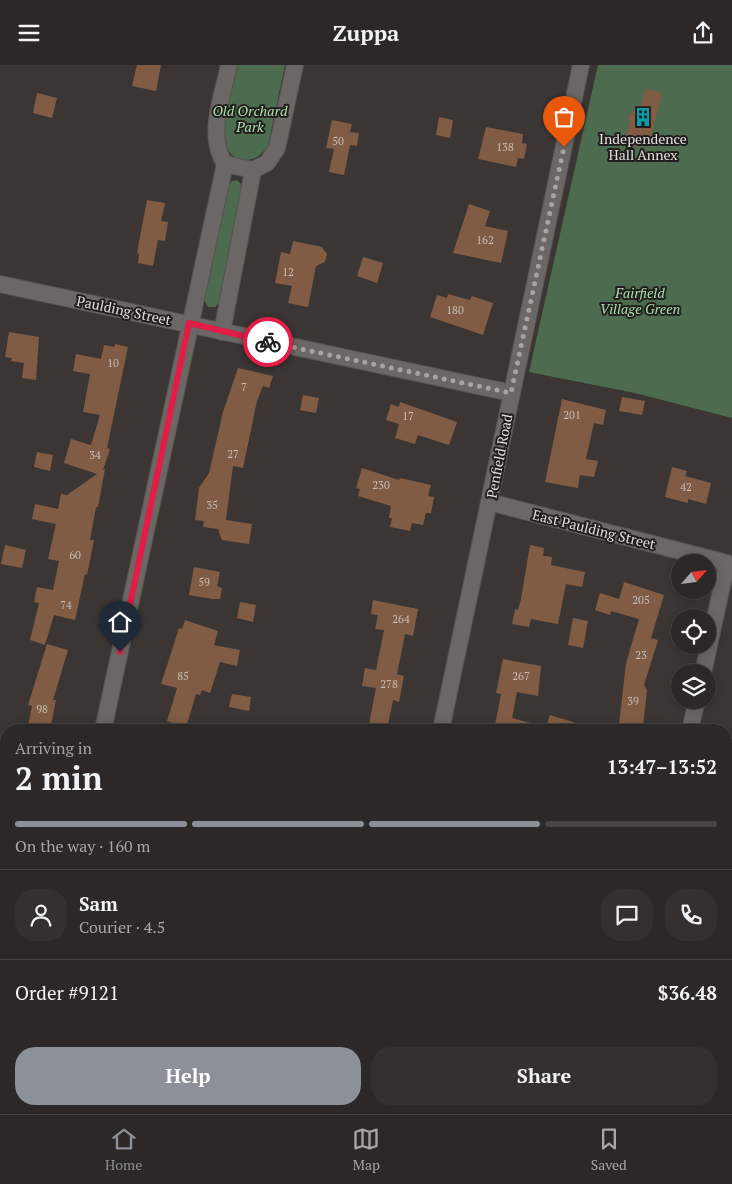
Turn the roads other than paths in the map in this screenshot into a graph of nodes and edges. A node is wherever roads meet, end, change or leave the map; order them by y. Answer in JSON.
{"nodes":[{"id":1,"x":229,"y":65,"type":"edge"},
{"id":2,"x":295,"y":65,"type":"edge"},
{"id":3,"x":581,"y":65,"type":"edge"},
{"id":4,"x":225,"y":164,"type":"junction"},
{"id":5,"x":253,"y":170,"type":"junction"},
{"id":6,"x":0,"y":284,"type":"edge"},
{"id":7,"x":189,"y":323,"type":"junction"},
{"id":8,"x":222,"y":332,"type":"junction"},
{"id":9,"x":511,"y":393,"type":"junction"},
{"id":10,"x":490,"y":502,"type":"junction"},
{"id":11,"x":705,"y":664,"type":"edge"},
{"id":12,"x":695,"y":709,"type":"edge"},
{"id":13,"x":104,"y":724,"type":"edge"},
{"id":14,"x":442,"y":724,"type":"edge"},
{"id":15,"x":691,"y":724,"type":"edge"}],
"edges":[{"from":1,"to":4,"type":"street"},
{"from":2,"to":5,"type":"street"},
{"from":3,"to":9,"type":"street","name":"Penfield Road"},
{"from":4,"to":5,"type":"street"},
{"from":4,"to":7,"type":"street"},
{"from":5,"to":8,"type":"street"},
{"from":6,"to":7,"type":"street","name":"Paulding Street"},
{"from":7,"to":8,"type":"street","name":"Paulding Street"},
{"from":7,"to":13,"type":"street"},
{"from":8,"to":9,"type":"street","name":"Paulding Street"},
{"from":9,"to":10,"type":"street","name":"Penfield Road"},
{"from":10,"to":11,"type":"street","name":"East Paulding Street"},
{"from":10,"to":14,"type":"street","name":"Penfield Road"},
{"from":12,"to":15,"type":"street"}]}
